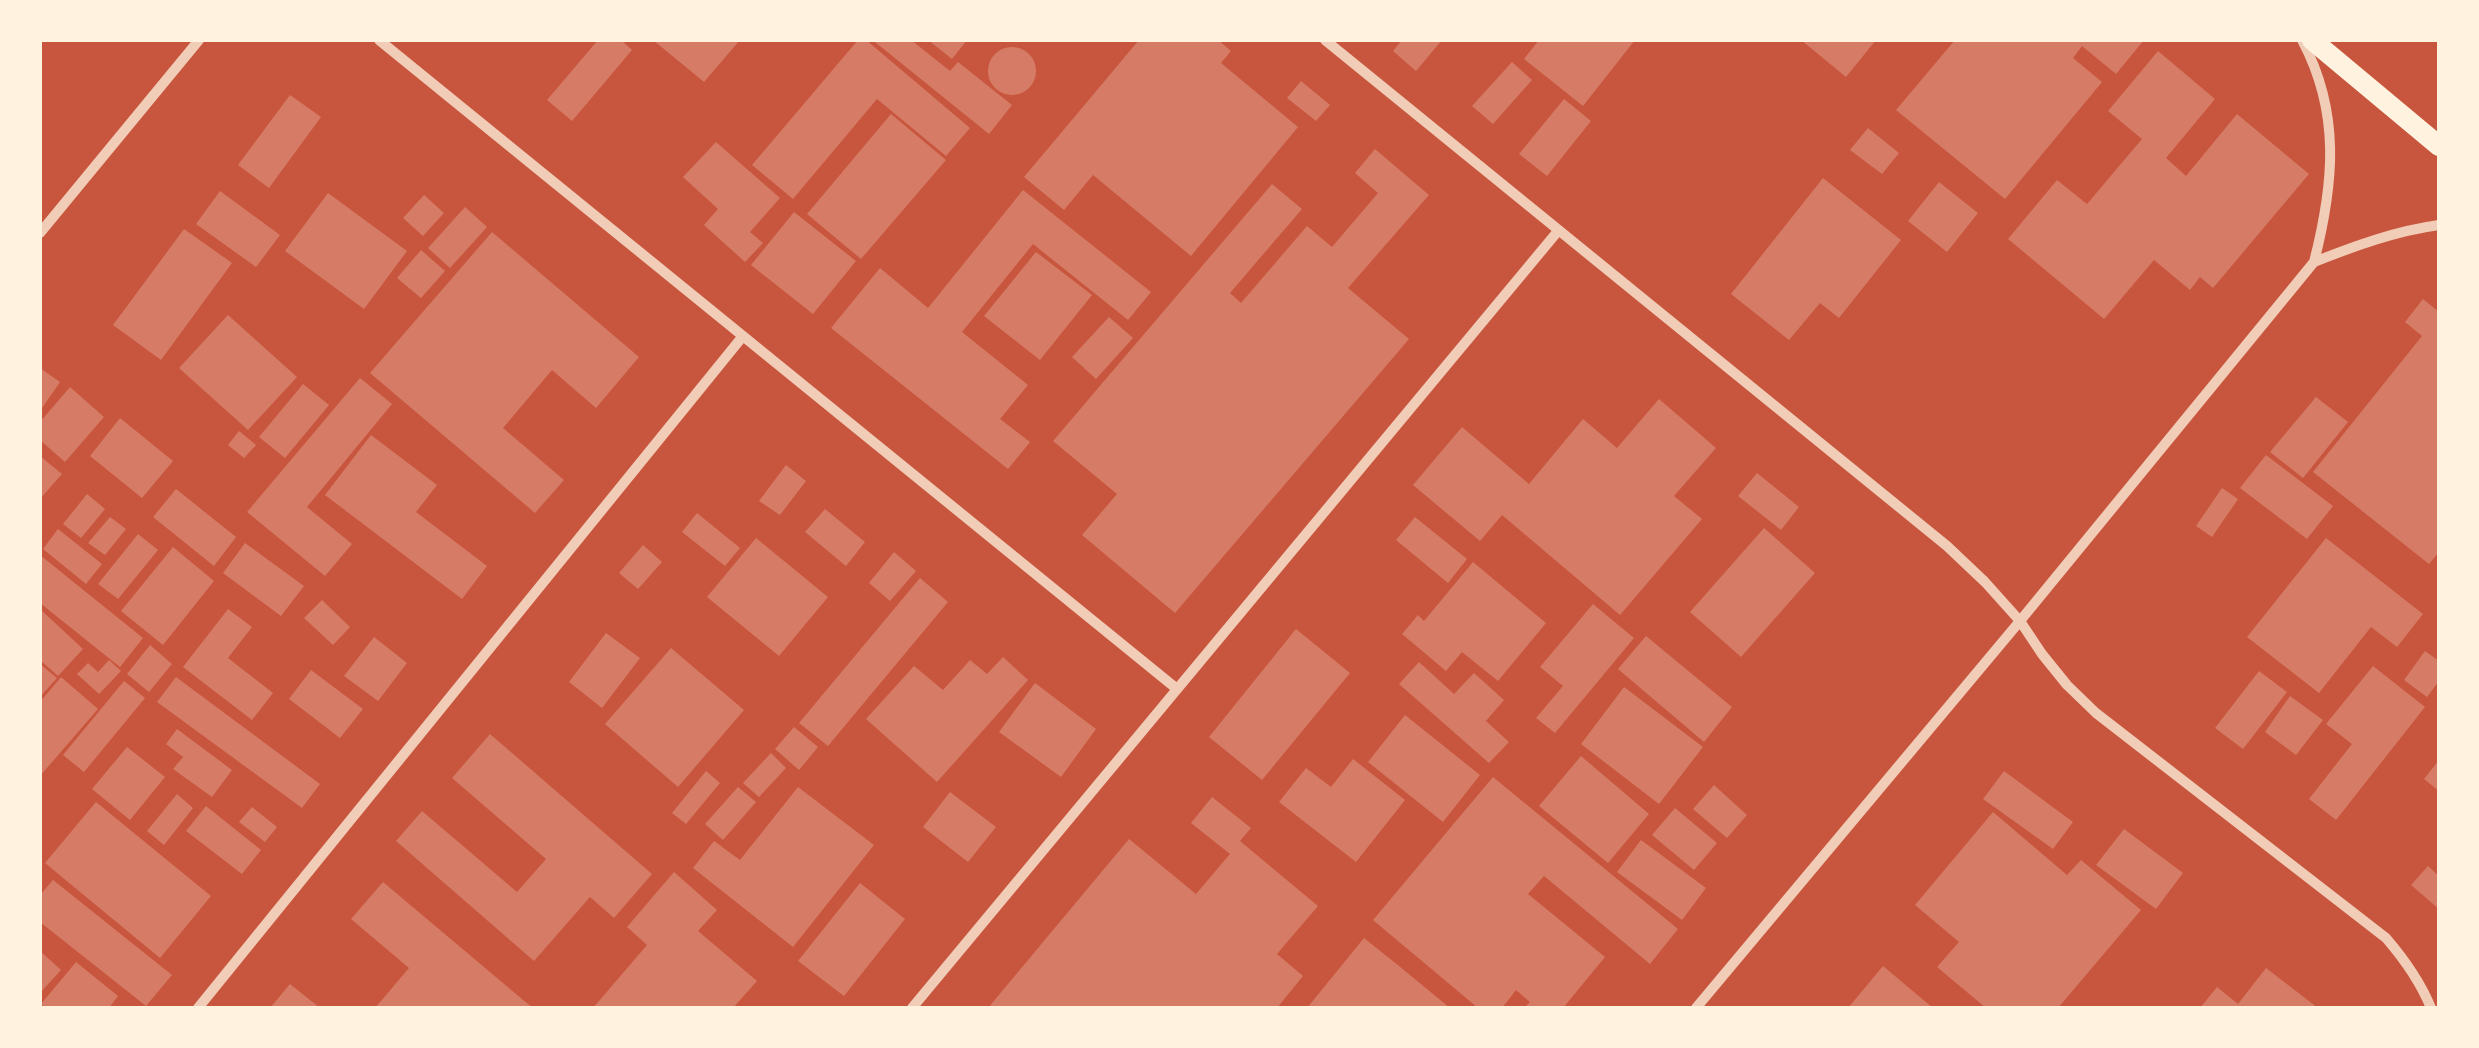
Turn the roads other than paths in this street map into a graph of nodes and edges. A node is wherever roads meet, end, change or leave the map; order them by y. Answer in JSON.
{"nodes":[{"id":1,"x":199,"y":40,"type":"edge"},
{"id":2,"x":379,"y":40,"type":"edge"},
{"id":3,"x":1325,"y":40,"type":"edge"},
{"id":4,"x":2302,"y":40,"type":"edge"},
{"id":5,"x":2312,"y":40,"type":"edge"},
{"id":6,"x":2439,"y":146,"type":"edge"},
{"id":7,"x":2439,"y":224,"type":"edge"},
{"id":8,"x":40,"y":232,"type":"edge"},
{"id":9,"x":1558,"y":232,"type":"junction"},
{"id":10,"x":2314,"y":262,"type":"junction"},
{"id":11,"x":742,"y":336,"type":"junction"},
{"id":12,"x":2020,"y":621,"type":"junction"},
{"id":13,"x":1177,"y":689,"type":"junction"},
{"id":14,"x":198,"y":1008,"type":"edge"},
{"id":15,"x":912,"y":1008,"type":"edge"},
{"id":16,"x":1696,"y":1008,"type":"edge"},
{"id":17,"x":2431,"y":1008,"type":"edge"}],
"edges":[{"from":1,"to":8,"type":"street"},
{"from":2,"to":11,"type":"street"},
{"from":3,"to":9,"type":"street"},
{"from":4,"to":10,"type":"street"},
{"from":5,"to":6,"type":"main road"},
{"from":7,"to":10,"type":"street"},
{"from":9,"to":12,"type":"street"},
{"from":9,"to":13,"type":"street"},
{"from":10,"to":12,"type":"street"},
{"from":11,"to":13,"type":"street"},
{"from":11,"to":14,"type":"street"},
{"from":12,"to":16,"type":"street"},
{"from":12,"to":17,"type":"street"},
{"from":13,"to":15,"type":"street"}]}
